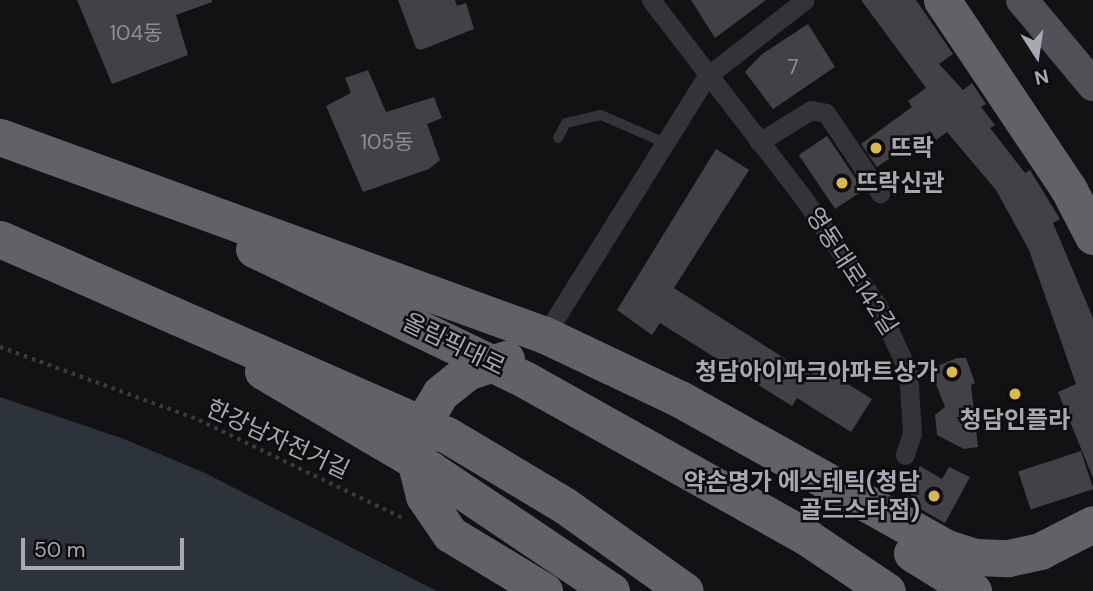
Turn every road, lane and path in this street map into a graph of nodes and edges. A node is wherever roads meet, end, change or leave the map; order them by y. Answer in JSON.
{"nodes":[{"id":1,"x":651,"y":0,"type":"edge"},
{"id":2,"x":805,"y":0,"type":"edge"},
{"id":3,"x":942,"y":0,"type":"edge"},
{"id":4,"x":1022,"y":0,"type":"edge"},
{"id":5,"x":706,"y":77,"type":"junction"},
{"id":6,"x":1093,"y":85,"type":"edge"},
{"id":7,"x":0,"y":137,"type":"edge"},
{"id":8,"x":558,"y":138,"type":"dead end"},
{"id":9,"x":759,"y":142,"type":"junction"},
{"id":10,"x":665,"y":143,"type":"junction"},
{"id":11,"x":880,"y":193,"type":"dead end"},
{"id":12,"x":1093,"y":236,"type":"edge"},
{"id":13,"x":0,"y":239,"type":"edge"},
{"id":14,"x":188,"y":321,"type":"junction"},
{"id":15,"x":545,"y":335,"type":"junction"},
{"id":16,"x":0,"y":347,"type":"edge"},
{"id":17,"x":905,"y":456,"type":"dead end"},
{"id":18,"x":414,"y":524,"type":"dead end"},
{"id":19,"x":1093,"y":524,"type":"edge"},
{"id":20,"x":912,"y":533,"type":"junction"},
{"id":21,"x":544,"y":591,"type":"edge"},
{"id":22,"x":611,"y":591,"type":"edge"},
{"id":23,"x":685,"y":591,"type":"edge"},
{"id":24,"x":887,"y":591,"type":"edge"},
{"id":25,"x":973,"y":591,"type":"edge"},
{"id":26,"x":996,"y":591,"type":"edge"}],
"edges":[{"from":1,"to":5,"type":"street","name":"영동대로142길"},
{"from":2,"to":5,"type":"street"},
{"from":3,"to":12,"type":"highway"},
{"from":4,"to":6,"type":"main road"},
{"from":5,"to":9,"type":"street","name":"영동대로142길"},
{"from":5,"to":10,"type":"street"},
{"from":7,"to":15,"type":"highway"},
{"from":7,"to":24,"type":"highway","name":"올림픽대로"},
{"from":8,"to":10,"type":"lane"},
{"from":9,"to":11,"type":"street"},
{"from":9,"to":17,"type":"street","name":"영동대로142길"},
{"from":10,"to":15,"type":"street"},
{"from":13,"to":14,"type":"highway"},
{"from":14,"to":22,"type":"highway"},
{"from":14,"to":23,"type":"highway"},
{"from":15,"to":20,"type":"highway"},
{"from":16,"to":18,"type":"path","name":"한강남자전거길"},
{"from":19,"to":20,"type":"highway"},
{"from":20,"to":26,"type":"highway"},
{"from":21,"to":25,"type":"highway"}]}
